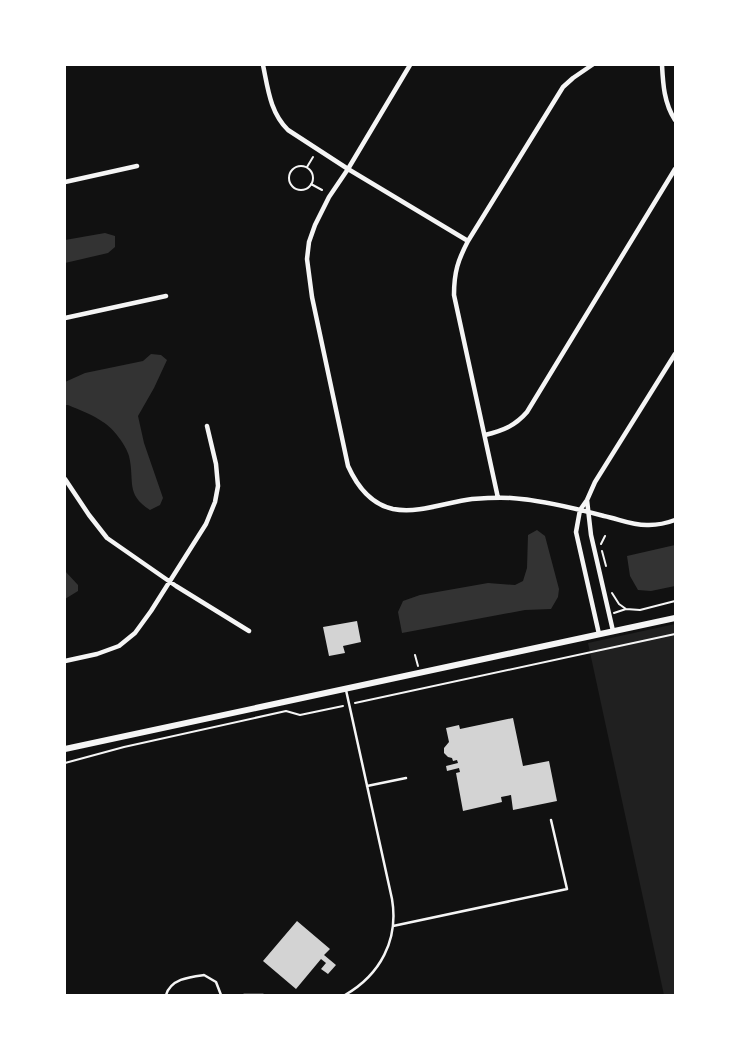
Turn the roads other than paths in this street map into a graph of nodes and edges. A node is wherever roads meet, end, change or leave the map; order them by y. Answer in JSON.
{"nodes":[{"id":1,"x":262,"y":65,"type":"edge"},
{"id":2,"x":410,"y":65,"type":"edge"},
{"id":3,"x":592,"y":65,"type":"edge"},
{"id":4,"x":662,"y":65,"type":"edge"},
{"id":5,"x":675,"y":120,"type":"edge"},
{"id":6,"x":137,"y":166,"type":"dead end"},
{"id":7,"x":348,"y":169,"type":"junction"},
{"id":8,"x":675,"y":169,"type":"edge"},
{"id":9,"x":65,"y":182,"type":"edge"},
{"id":10,"x":468,"y":241,"type":"junction"},
{"id":11,"x":166,"y":296,"type":"dead end"},
{"id":12,"x":65,"y":318,"type":"edge"},
{"id":13,"x":675,"y":354,"type":"edge"},
{"id":14,"x":208,"y":426,"type":"dead end"},
{"id":15,"x":485,"y":435,"type":"junction"},
{"id":16,"x":66,"y":479,"type":"edge"},
{"id":17,"x":498,"y":498,"type":"junction"},
{"id":18,"x":587,"y":500,"type":"junction"},
{"id":19,"x":581,"y":511,"type":"junction"},
{"id":20,"x":588,"y":512,"type":"junction"},
{"id":21,"x":675,"y":520,"type":"edge"},
{"id":22,"x":170,"y":581,"type":"junction"},
{"id":23,"x":675,"y":618,"type":"edge"},
{"id":24,"x":249,"y":631,"type":"dead end"},
{"id":25,"x":613,"y":631,"type":"junction"},
{"id":26,"x":599,"y":634,"type":"junction"},
{"id":27,"x":65,"y":662,"type":"edge"},
{"id":28,"x":345,"y":689,"type":"junction"},
{"id":29,"x":65,"y":749,"type":"edge"},
{"id":30,"x":406,"y":778,"type":"dead end"},
{"id":31,"x":367,"y":786,"type":"junction"},
{"id":32,"x":551,"y":820,"type":"dead end"},
{"id":33,"x":393,"y":926,"type":"junction"},
{"id":34,"x":221,"y":994,"type":"edge"},
{"id":35,"x":166,"y":995,"type":"edge"},
{"id":36,"x":244,"y":995,"type":"edge"},
{"id":37,"x":263,"y":995,"type":"edge"},
{"id":38,"x":344,"y":995,"type":"edge"}],
"edges":[{"from":1,"to":7,"type":"street"},
{"from":2,"to":7,"type":"street"},
{"from":3,"to":10,"type":"street"},
{"from":4,"to":5,"type":"street"},
{"from":6,"to":9,"type":"street"},
{"from":7,"to":10,"type":"street"},
{"from":7,"to":17,"type":"street"},
{"from":8,"to":15,"type":"street"},
{"from":10,"to":15,"type":"street"},
{"from":11,"to":12,"type":"street"},
{"from":13,"to":18,"type":"street"},
{"from":14,"to":22,"type":"street"},
{"from":15,"to":17,"type":"street"},
{"from":16,"to":22,"type":"street"},
{"from":17,"to":19,"type":"street"},
{"from":18,"to":19,"type":"street"},
{"from":18,"to":20,"type":"street"},
{"from":19,"to":20,"type":"street"},
{"from":19,"to":26,"type":"street"},
{"from":20,"to":21,"type":"street"},
{"from":20,"to":25,"type":"street"},
{"from":22,"to":24,"type":"street"},
{"from":22,"to":27,"type":"street"},
{"from":23,"to":25,"type":"main road"},
{"from":25,"to":26,"type":"main road"},
{"from":26,"to":28,"type":"main road"},
{"from":28,"to":29,"type":"main road"},
{"from":28,"to":31,"type":"lane"},
{"from":30,"to":31,"type":"lane"},
{"from":31,"to":33,"type":"lane"},
{"from":32,"to":33,"type":"lane"},
{"from":33,"to":38,"type":"lane"},
{"from":34,"to":35,"type":"lane"},
{"from":36,"to":37,"type":"lane"}]}
